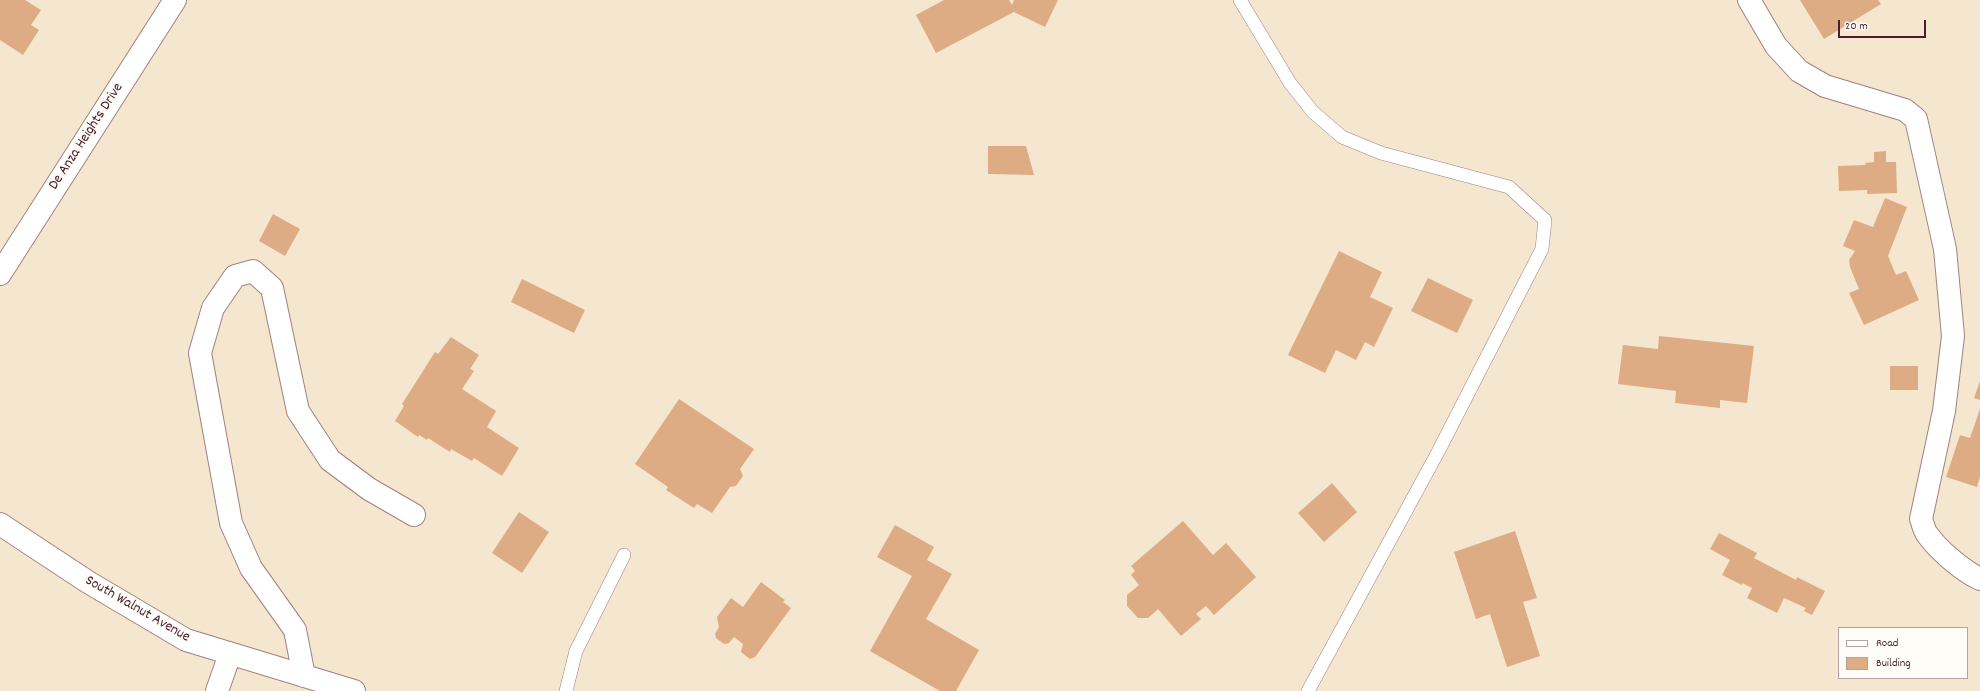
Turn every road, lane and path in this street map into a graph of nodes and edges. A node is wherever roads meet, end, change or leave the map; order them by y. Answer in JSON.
{"nodes":[{"id":1,"x":175,"y":0,"type":"edge"},
{"id":2,"x":1240,"y":0,"type":"edge"},
{"id":3,"x":1749,"y":0,"type":"edge"},
{"id":4,"x":0,"y":274,"type":"edge"},
{"id":5,"x":414,"y":515,"type":"dead end"},
{"id":6,"x":0,"y":524,"type":"edge"},
{"id":7,"x":624,"y":555,"type":"dead end"},
{"id":8,"x":1980,"y":579,"type":"edge"},
{"id":9,"x":230,"y":654,"type":"junction"},
{"id":10,"x":304,"y":676,"type":"junction"},
{"id":11,"x":217,"y":691,"type":"edge"},
{"id":12,"x":354,"y":691,"type":"edge"},
{"id":13,"x":566,"y":691,"type":"edge"},
{"id":14,"x":1308,"y":691,"type":"edge"}],
"edges":[{"from":1,"to":4,"type":"street","name":"De Anza Heights Drive"},
{"from":2,"to":14,"type":"lane"},
{"from":3,"to":8,"type":"street"},
{"from":5,"to":10,"type":"street"},
{"from":6,"to":9,"type":"street","name":"South Walnut Avenue"},
{"from":7,"to":13,"type":"lane"},
{"from":9,"to":10,"type":"street","name":"South Walnut Avenue"},
{"from":9,"to":11,"type":"street"},
{"from":10,"to":12,"type":"street","name":"South Walnut Avenue"}]}
